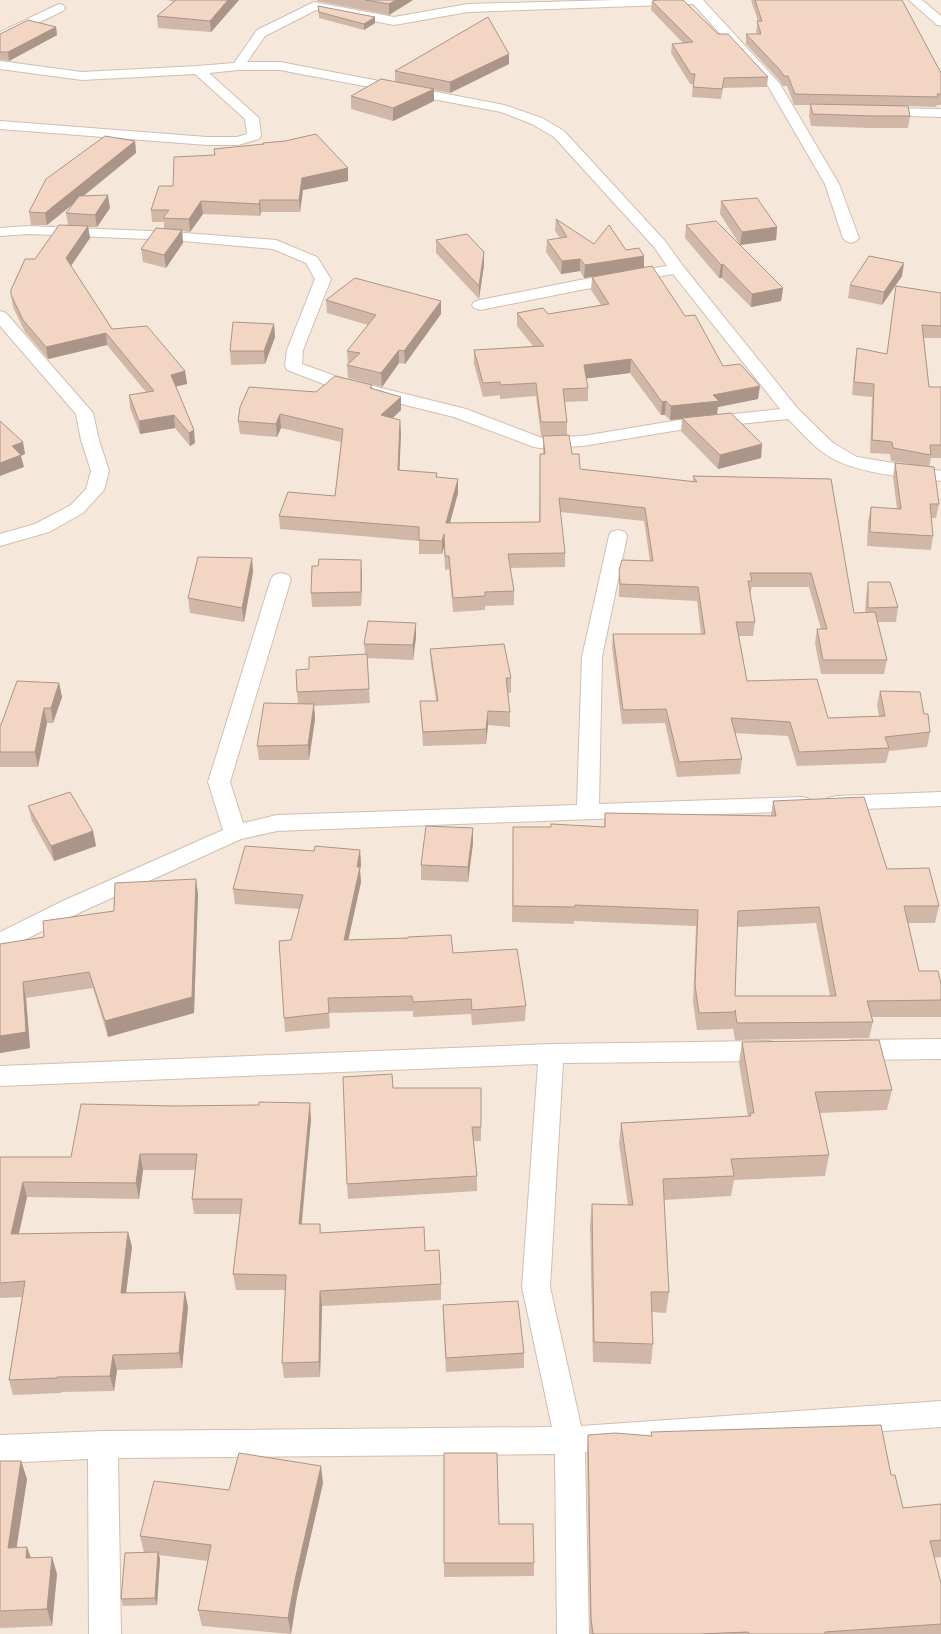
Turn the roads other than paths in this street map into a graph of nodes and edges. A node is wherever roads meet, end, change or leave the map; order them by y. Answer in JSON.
{"nodes":[{"id":1,"x":696,"y":0,"type":"edge"},
{"id":2,"x":918,"y":0,"type":"edge"},
{"id":3,"x":59,"y":8,"type":"dead end"},
{"id":4,"x":941,"y":22,"type":"edge"},
{"id":5,"x":0,"y":37,"type":"edge"},
{"id":6,"x":0,"y":65,"type":"edge"},
{"id":7,"x":238,"y":66,"type":"junction"},
{"id":8,"x":198,"y":70,"type":"junction"},
{"id":9,"x":789,"y":110,"type":"junction"},
{"id":10,"x":804,"y":110,"type":"dead end"},
{"id":11,"x":865,"y":112,"type":"edge"},
{"id":12,"x":941,"y":113,"type":"edge"},
{"id":13,"x":0,"y":125,"type":"edge"},
{"id":14,"x":0,"y":232,"type":"edge"},
{"id":15,"x":851,"y":238,"type":"dead end"},
{"id":16,"x":677,"y":269,"type":"junction"},
{"id":17,"x":480,"y":305,"type":"dead end"},
{"id":18,"x":0,"y":316,"type":"edge"},
{"id":19,"x":792,"y":413,"type":"junction"},
{"id":20,"x":941,"y":476,"type":"edge"},
{"id":21,"x":618,"y":536,"type":"dead end"},
{"id":22,"x":0,"y":540,"type":"edge"},
{"id":23,"x":281,"y":580,"type":"dead end"},
{"id":24,"x":941,"y":800,"type":"edge"},
{"id":25,"x":588,"y":812,"type":"junction"},
{"id":26,"x":235,"y":833,"type":"junction"},
{"id":27,"x":0,"y":942,"type":"edge"},
{"id":28,"x":941,"y":1049,"type":"edge"},
{"id":29,"x":830,"y":1050,"type":"edge"},
{"id":30,"x":790,"y":1051,"type":"edge"},
{"id":31,"x":551,"y":1054,"type":"junction"},
{"id":32,"x":0,"y":1076,"type":"edge"},
{"id":33,"x":941,"y":1414,"type":"edge"},
{"id":34,"x":570,"y":1440,"type":"junction"},
{"id":35,"x":103,"y":1445,"type":"junction"},
{"id":36,"x":0,"y":1449,"type":"edge"},
{"id":37,"x":105,"y":1634,"type":"edge"},
{"id":38,"x":573,"y":1634,"type":"edge"}],
"edges":[{"from":1,"to":7,"type":"street"},
{"from":1,"to":9,"type":"street"},
{"from":2,"to":4,"type":"street"},
{"from":3,"to":5,"type":"street"},
{"from":6,"to":8,"type":"street"},
{"from":7,"to":8,"type":"street"},
{"from":7,"to":16,"type":"street"},
{"from":8,"to":13,"type":"street"},
{"from":9,"to":10,"type":"street"},
{"from":9,"to":15,"type":"street"},
{"from":11,"to":12,"type":"street"},
{"from":14,"to":19,"type":"street"},
{"from":16,"to":17,"type":"street"},
{"from":16,"to":19,"type":"street"},
{"from":18,"to":22,"type":"street"},
{"from":19,"to":20,"type":"street"},
{"from":21,"to":25,"type":"street"},
{"from":23,"to":26,"type":"street"},
{"from":24,"to":25,"type":"street"},
{"from":25,"to":26,"type":"street"},
{"from":26,"to":27,"type":"street"},
{"from":28,"to":29,"type":"street"},
{"from":30,"to":31,"type":"street"},
{"from":31,"to":32,"type":"street"},
{"from":31,"to":34,"type":"street"},
{"from":33,"to":34,"type":"street"},
{"from":34,"to":35,"type":"street"},
{"from":34,"to":38,"type":"street"},
{"from":35,"to":36,"type":"street"},
{"from":35,"to":37,"type":"street"}]}
